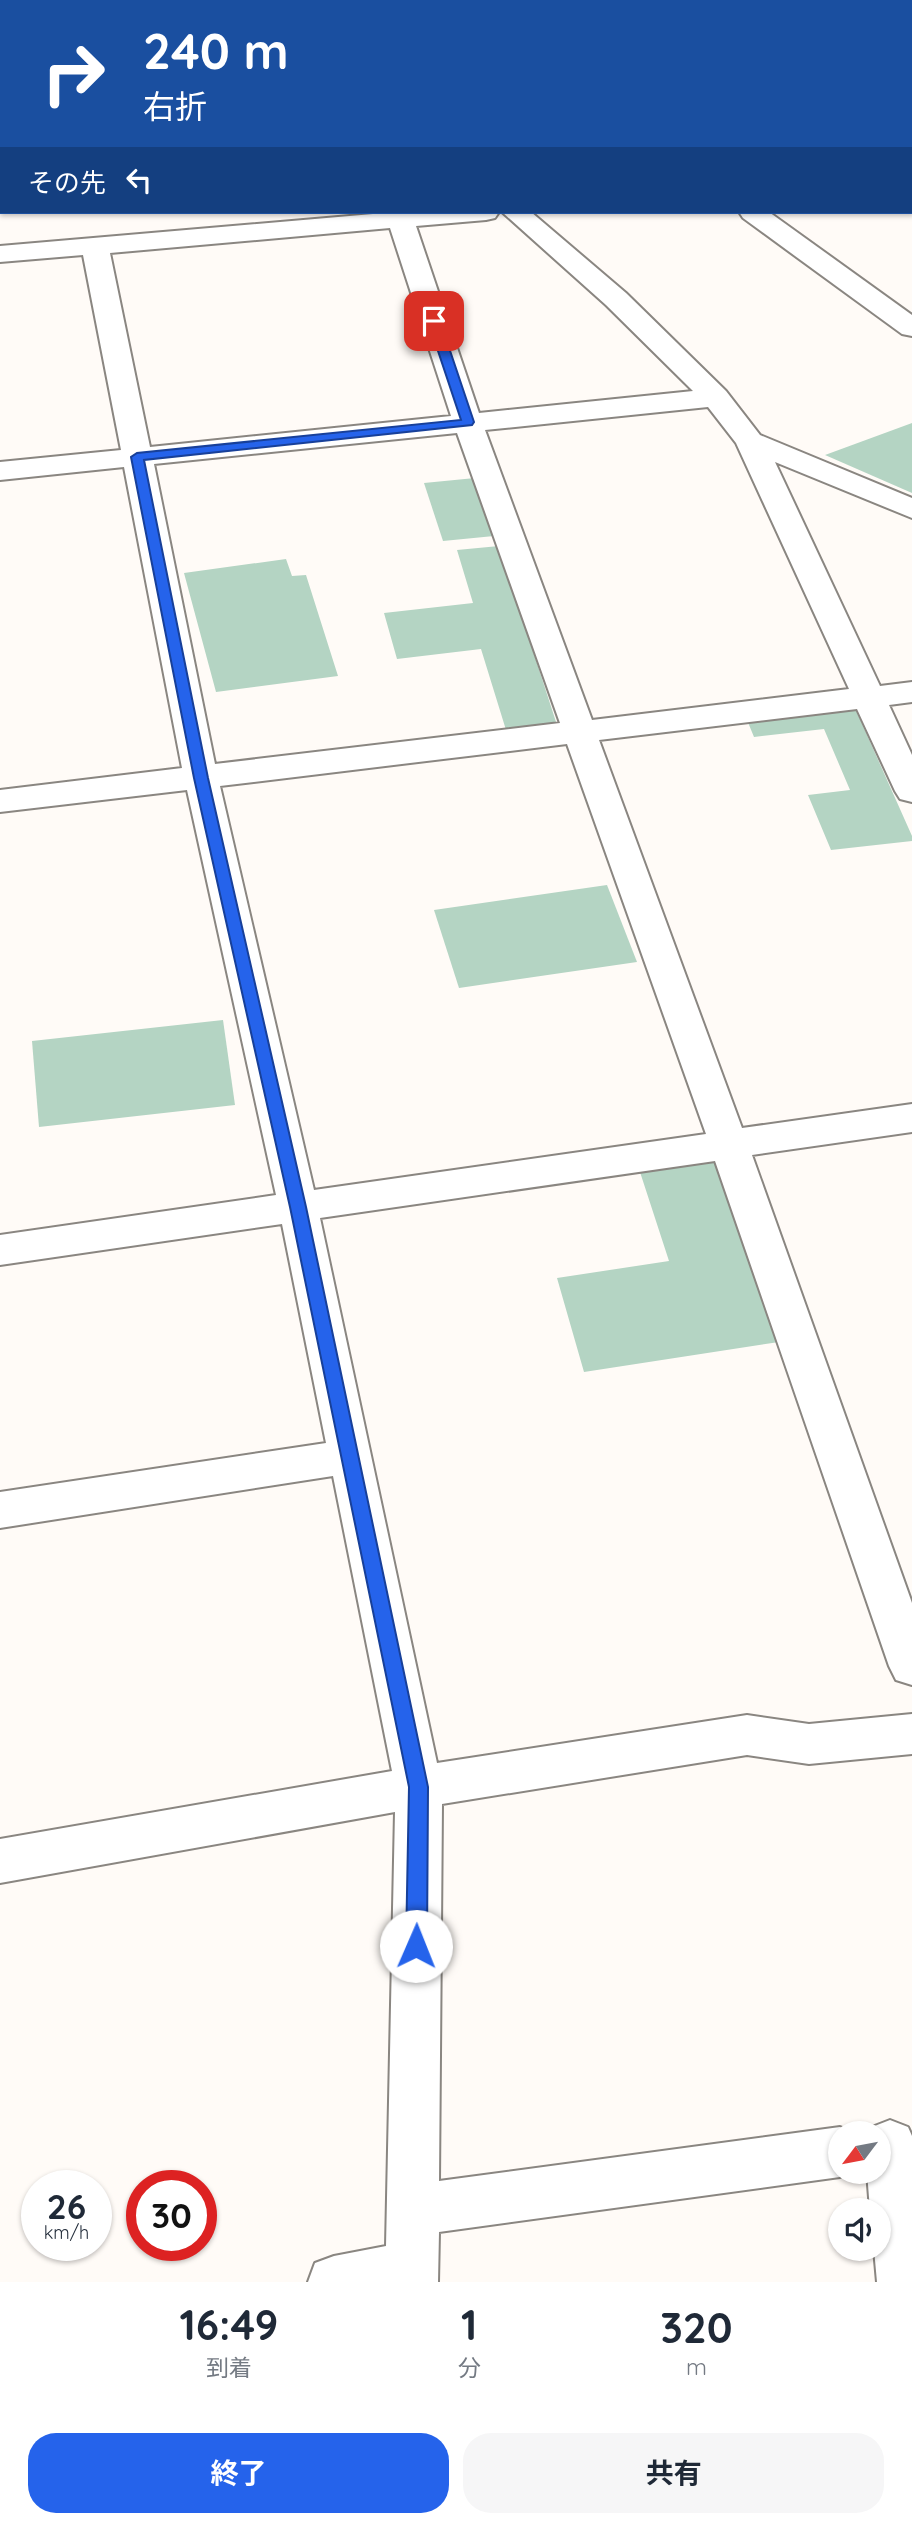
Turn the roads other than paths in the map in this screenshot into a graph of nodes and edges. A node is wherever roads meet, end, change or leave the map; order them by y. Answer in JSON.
{"nodes":[{"id":1,"x":258,"y":214,"type":"edge"},
{"id":2,"x":453,"y":214,"type":"edge"},
{"id":3,"x":516,"y":214,"type":"edge"},
{"id":4,"x":755,"y":214,"type":"edge"},
{"id":5,"x":400,"y":219,"type":"junction"},
{"id":6,"x":280,"y":230,"type":"junction"},
{"id":7,"x":95,"y":245,"type":"junction"},
{"id":8,"x":0,"y":254,"type":"edge"},
{"id":9,"x":912,"y":328,"type":"edge"},
{"id":10,"x":716,"y":397,"type":"junction"},
{"id":11,"x":468,"y":422,"type":"junction"},
{"id":12,"x":750,"y":441,"type":"junction"},
{"id":13,"x":137,"y":457,"type":"junction"},
{"id":14,"x":0,"y":471,"type":"edge"},
{"id":15,"x":912,"y":509,"type":"edge"},
{"id":16,"x":912,"y":692,"type":"edge"},
{"id":17,"x":868,"y":698,"type":"junction"},
{"id":18,"x":580,"y":733,"type":"junction"},
{"id":19,"x":201,"y":778,"type":"junction"},
{"id":20,"x":912,"y":791,"type":"edge"},
{"id":21,"x":0,"y":801,"type":"edge"},
{"id":22,"x":912,"y":1118,"type":"edge"},
{"id":23,"x":729,"y":1145,"type":"junction"},
{"id":24,"x":298,"y":1207,"type":"junction"},
{"id":25,"x":0,"y":1251,"type":"edge"},
{"id":26,"x":349,"y":1455,"type":"junction"},
{"id":27,"x":0,"y":1510,"type":"edge"},
{"id":28,"x":912,"y":1666,"type":"edge"},
{"id":29,"x":912,"y":1734,"type":"edge"},
{"id":30,"x":419,"y":1787,"type":"junction"},
{"id":31,"x":0,"y":1861,"type":"edge"},
{"id":32,"x":893,"y":2145,"type":"edge"},
{"id":33,"x":828,"y":2154,"type":"edge"},
{"id":34,"x":413,"y":2210,"type":"junction"},
{"id":35,"x":412,"y":2275,"type":"edge"},
{"id":36,"x":334,"y":2282,"type":"edge"},
{"id":37,"x":903,"y":2282,"type":"edge"}],
"edges":[{"from":1,"to":6,"type":"street"},
{"from":2,"to":5,"type":"street"},
{"from":3,"to":10,"type":"street"},
{"from":4,"to":9,"type":"street"},
{"from":5,"to":6,"type":"street"},
{"from":5,"to":11,"type":"street"},
{"from":6,"to":7,"type":"street"},
{"from":7,"to":8,"type":"street"},
{"from":7,"to":13,"type":"street"},
{"from":10,"to":11,"type":"street"},
{"from":10,"to":12,"type":"street"},
{"from":11,"to":13,"type":"street"},
{"from":11,"to":18,"type":"street"},
{"from":12,"to":15,"type":"street"},
{"from":12,"to":17,"type":"street"},
{"from":13,"to":14,"type":"street"},
{"from":13,"to":19,"type":"street"},
{"from":16,"to":17,"type":"street"},
{"from":17,"to":18,"type":"street"},
{"from":17,"to":20,"type":"street"},
{"from":18,"to":19,"type":"street"},
{"from":18,"to":23,"type":"street"},
{"from":19,"to":21,"type":"street"},
{"from":19,"to":24,"type":"street"},
{"from":22,"to":23,"type":"street"},
{"from":23,"to":24,"type":"street"},
{"from":23,"to":28,"type":"street"},
{"from":24,"to":25,"type":"street"},
{"from":24,"to":26,"type":"street"},
{"from":26,"to":27,"type":"street"},
{"from":26,"to":30,"type":"street"},
{"from":29,"to":30,"type":"street"},
{"from":30,"to":31,"type":"street"},
{"from":30,"to":34,"type":"street"},
{"from":32,"to":37,"type":"street"},
{"from":33,"to":34,"type":"street"},
{"from":34,"to":35,"type":"street"},
{"from":35,"to":36,"type":"street"}]}
